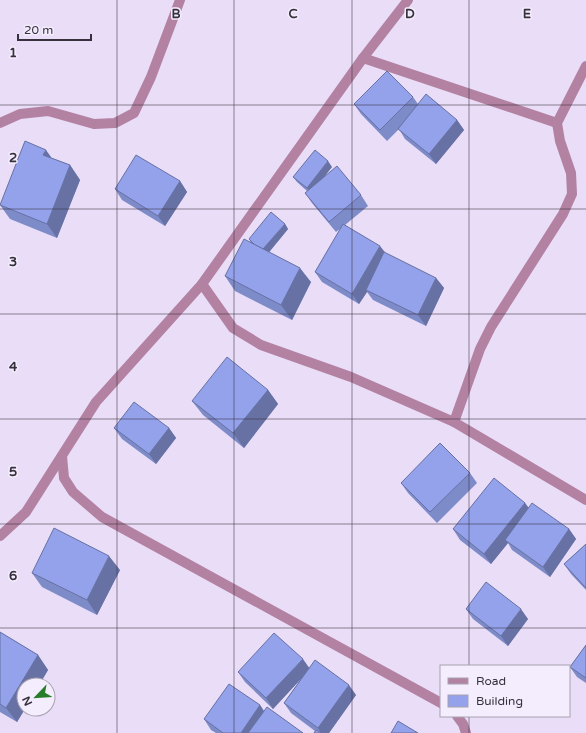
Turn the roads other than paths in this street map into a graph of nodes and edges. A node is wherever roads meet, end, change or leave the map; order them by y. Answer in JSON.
{"nodes":[{"id":1,"x":180,"y":0,"type":"edge"},
{"id":2,"x":408,"y":0,"type":"edge"},
{"id":3,"x":364,"y":58,"type":"junction"},
{"id":4,"x":586,"y":66,"type":"edge"},
{"id":5,"x":0,"y":123,"type":"edge"},
{"id":6,"x":557,"y":123,"type":"junction"},
{"id":7,"x":202,"y":284,"type":"junction"},
{"id":8,"x":454,"y":422,"type":"junction"},
{"id":9,"x":62,"y":456,"type":"junction"},
{"id":10,"x":586,"y":500,"type":"edge"},
{"id":11,"x":0,"y":536,"type":"edge"},
{"id":12,"x":440,"y":702,"type":"edge"},
{"id":13,"x":458,"y":717,"type":"edge"},
{"id":14,"x":466,"y":733,"type":"edge"}],
"edges":[{"from":1,"to":5,"type":"street"},
{"from":2,"to":3,"type":"street"},
{"from":3,"to":6,"type":"street"},
{"from":3,"to":7,"type":"street"},
{"from":4,"to":6,"type":"street"},
{"from":6,"to":8,"type":"street"},
{"from":7,"to":8,"type":"street"},
{"from":7,"to":9,"type":"street"},
{"from":8,"to":10,"type":"street"},
{"from":9,"to":11,"type":"street"},
{"from":9,"to":12,"type":"street"},
{"from":13,"to":14,"type":"street"}]}
